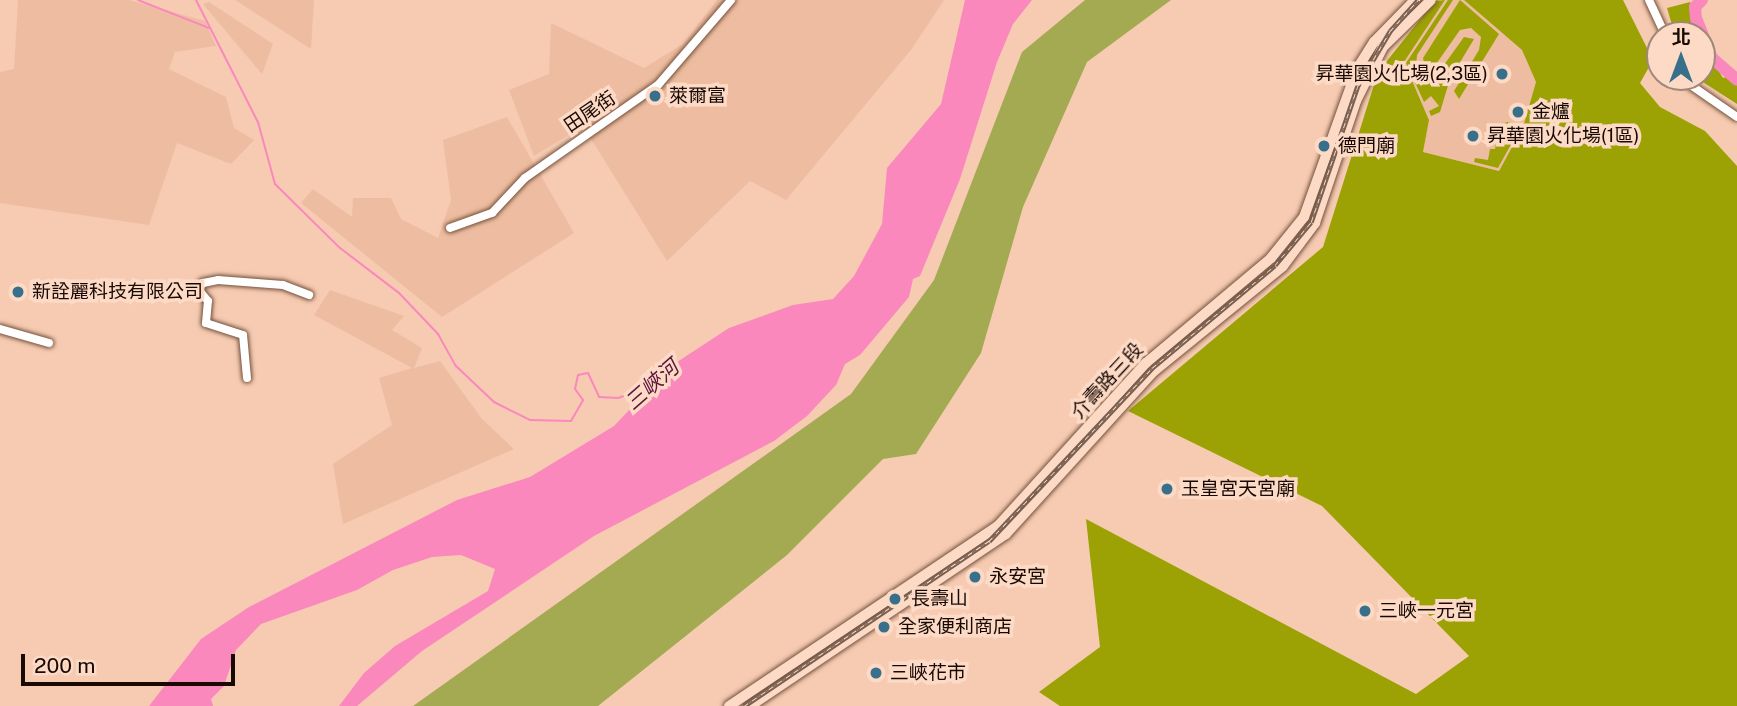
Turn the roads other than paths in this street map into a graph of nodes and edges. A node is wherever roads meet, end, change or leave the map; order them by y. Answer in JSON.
{"nodes":[{"id":1,"x":731,"y":0,"type":"edge"},
{"id":2,"x":1415,"y":0,"type":"edge"},
{"id":3,"x":1431,"y":0,"type":"edge"},
{"id":4,"x":1649,"y":0,"type":"edge"},
{"id":5,"x":1659,"y":21,"type":"edge"},
{"id":6,"x":1699,"y":91,"type":"edge"},
{"id":7,"x":1737,"y":117,"type":"edge"},
{"id":8,"x":450,"y":228,"type":"dead end"},
{"id":9,"x":309,"y":295,"type":"dead end"},
{"id":10,"x":0,"y":329,"type":"edge"},
{"id":11,"x":49,"y":343,"type":"dead end"},
{"id":12,"x":247,"y":378,"type":"dead end"},
{"id":13,"x":729,"y":706,"type":"edge"},
{"id":14,"x":750,"y":706,"type":"edge"}],
"edges":[{"from":1,"to":8,"type":"street","name":"田尾街"},
{"from":2,"to":13,"type":"main road","name":"介壽路三段"},
{"from":3,"to":14,"type":"main road","name":"介壽路三段"},
{"from":4,"to":5,"type":"street"},
{"from":6,"to":7,"type":"street"},
{"from":9,"to":12,"type":"street"},
{"from":10,"to":11,"type":"street"}]}
